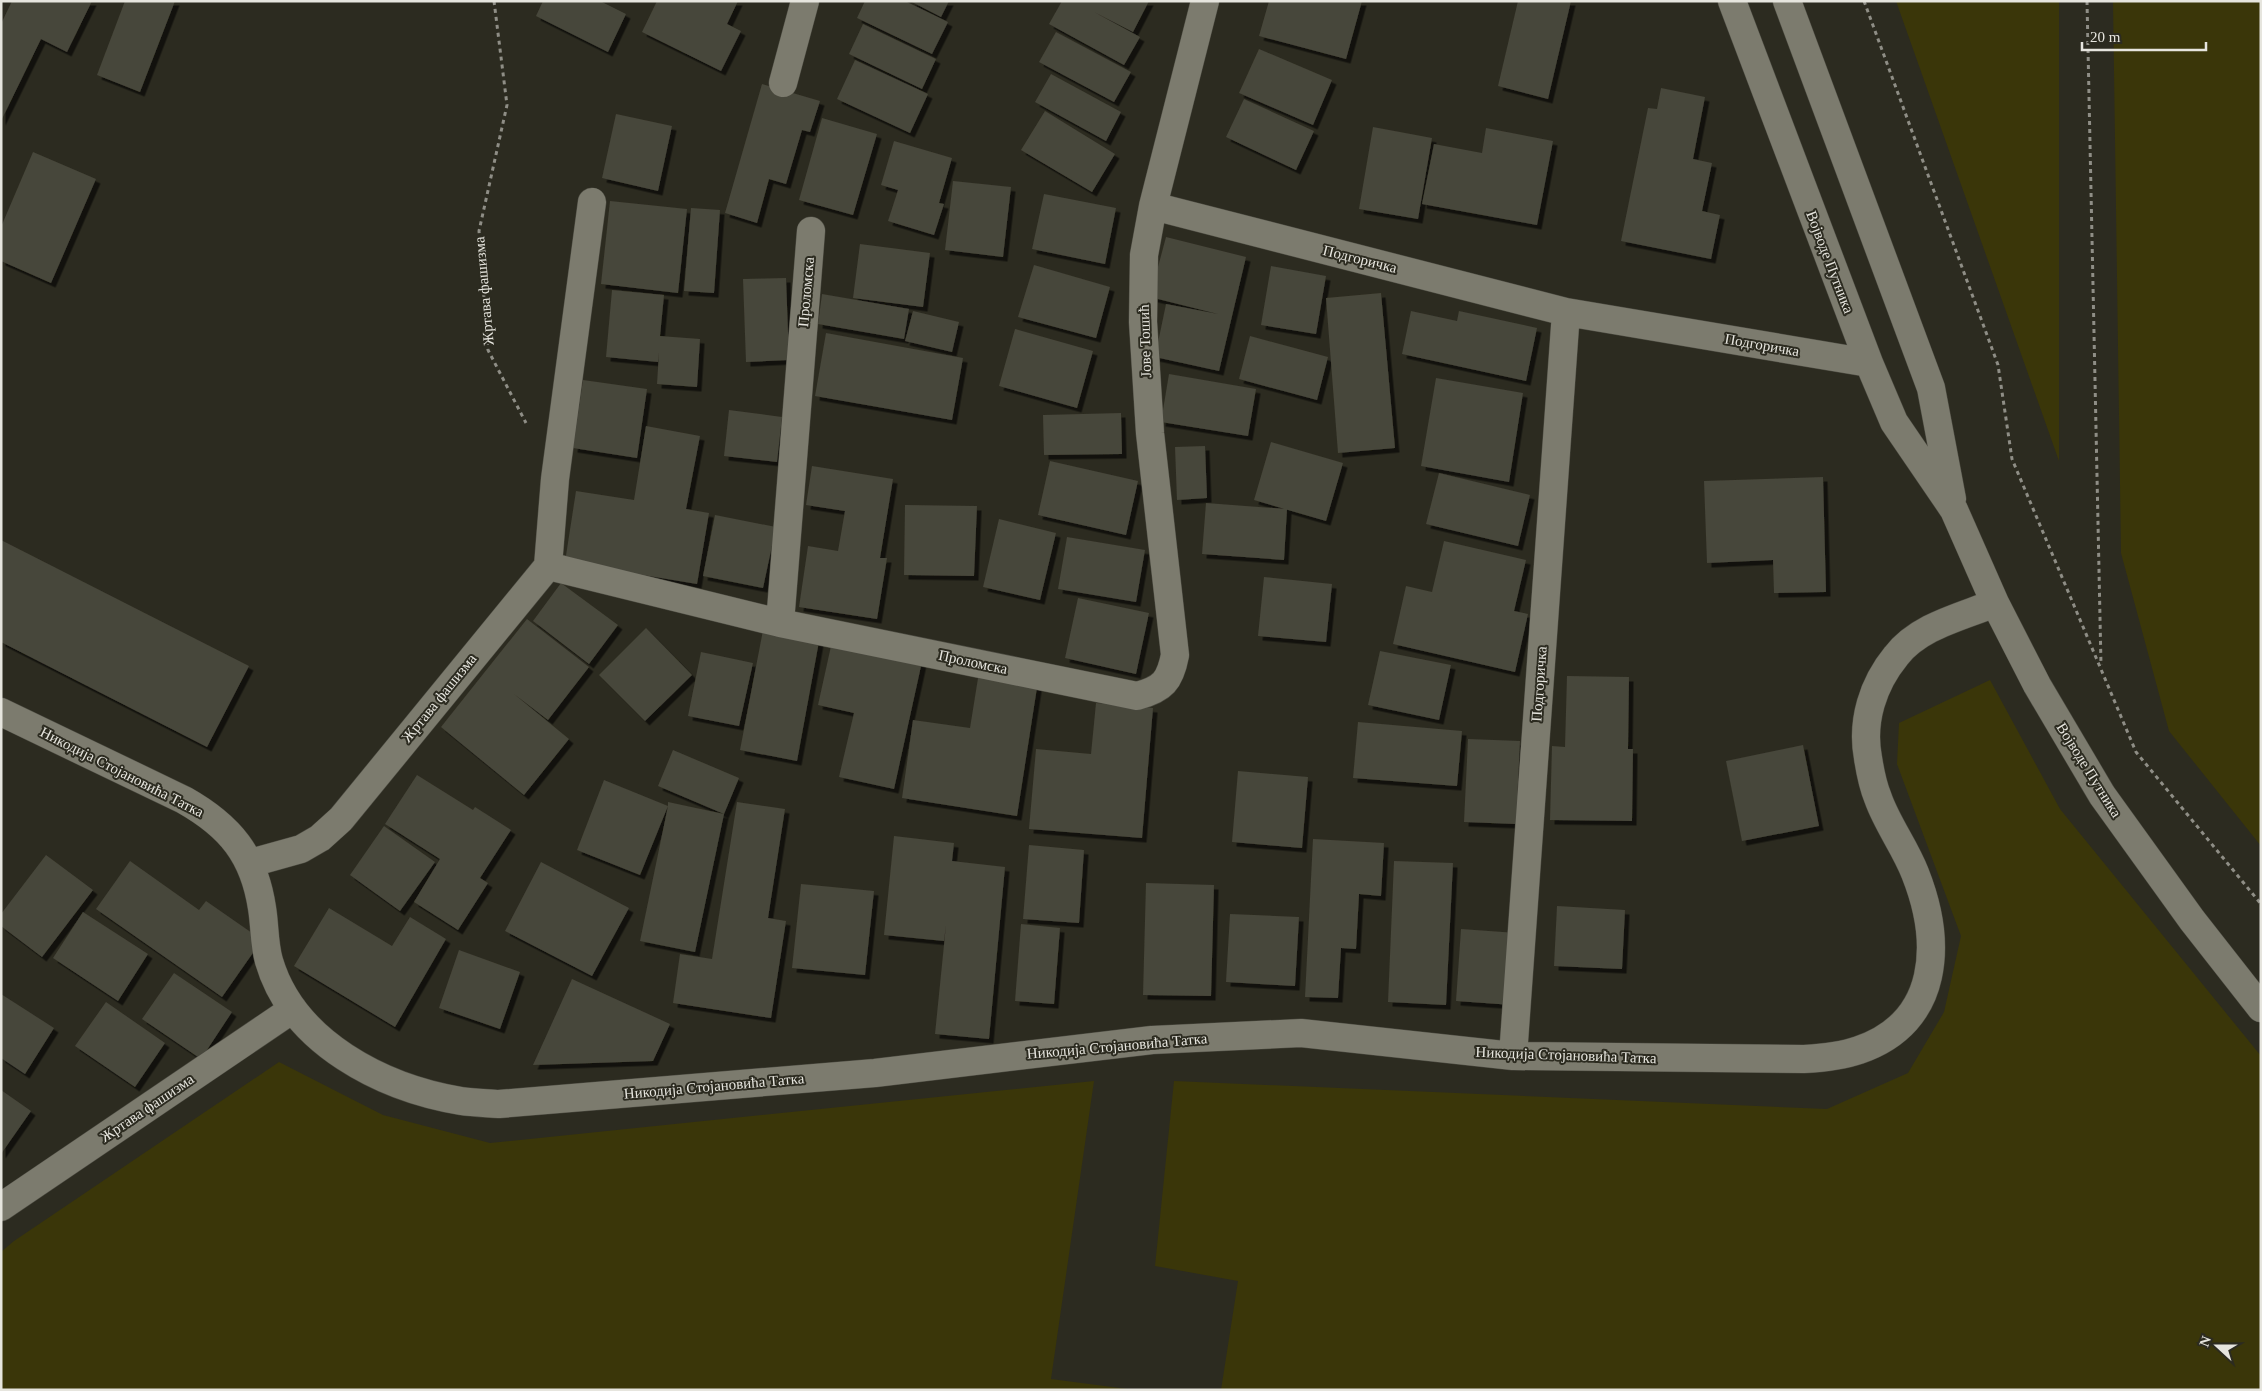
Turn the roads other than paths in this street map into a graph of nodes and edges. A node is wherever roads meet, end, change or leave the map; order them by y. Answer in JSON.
{"nodes":[{"id":1,"x":805,"y":1,"type":"edge"},
{"id":2,"x":1205,"y":1,"type":"edge"},
{"id":3,"x":1732,"y":1,"type":"edge"},
{"id":4,"x":1787,"y":1,"type":"edge"},
{"id":5,"x":783,"y":83,"type":"dead end"},
{"id":6,"x":592,"y":202,"type":"dead end"},
{"id":7,"x":1153,"y":206,"type":"junction"},
{"id":8,"x":811,"y":231,"type":"dead end"},
{"id":9,"x":1566,"y":312,"type":"junction"},
{"id":10,"x":1869,"y":363,"type":"junction"},
{"id":11,"x":1954,"y":510,"type":"junction"},
{"id":12,"x":548,"y":566,"type":"junction"},
{"id":13,"x":1995,"y":603,"type":"junction"},
{"id":14,"x":780,"y":623,"type":"junction"},
{"id":15,"x":1164,"y":683,"type":"joint"},
{"id":16,"x":1,"y":712,"type":"edge"},
{"id":17,"x":251,"y":863,"type":"junction"},
{"id":18,"x":2261,"y":1008,"type":"edge"},
{"id":19,"x":293,"y":1009,"type":"junction"},
{"id":20,"x":1512,"y":1056,"type":"junction"},
{"id":21,"x":1,"y":1207,"type":"edge"}],
"edges":[{"from":1,"to":5,"type":"street"},
{"from":2,"to":7,"type":"street","name":"Јове Тошић"},
{"from":3,"to":10,"type":"street","name":"Војводе Путника"},
{"from":4,"to":11,"type":"street","name":"Војводе Путника"},
{"from":6,"to":12,"type":"street"},
{"from":7,"to":9,"type":"street","name":"Подгоричка"},
{"from":7,"to":15,"type":"street","name":"Јове Тошић"},
{"from":8,"to":14,"type":"street","name":"Проломска"},
{"from":9,"to":10,"type":"street","name":"Подгоричка"},
{"from":9,"to":20,"type":"street","name":"Подгоричка"},
{"from":10,"to":11,"type":"street","name":"Војводе Путника"},
{"from":11,"to":13,"type":"street","name":"Војводе Путника"},
{"from":12,"to":14,"type":"street","name":"Проломска"},
{"from":12,"to":17,"type":"street","name":"Жртава фашизма"},
{"from":13,"to":18,"type":"street","name":"Војводе Путника"},
{"from":13,"to":20,"type":"street","name":"Никодија Стојановића Татка"},
{"from":14,"to":15,"type":"street","name":"Проломска"},
{"from":16,"to":17,"type":"street","name":"Никодија Стојановића Татка"},
{"from":17,"to":19,"type":"street","name":"Никодија Стојановића Татка"},
{"from":19,"to":20,"type":"street","name":"Никодија Стојановића Татка"},
{"from":19,"to":21,"type":"street","name":"Жртава фашизма"}]}
